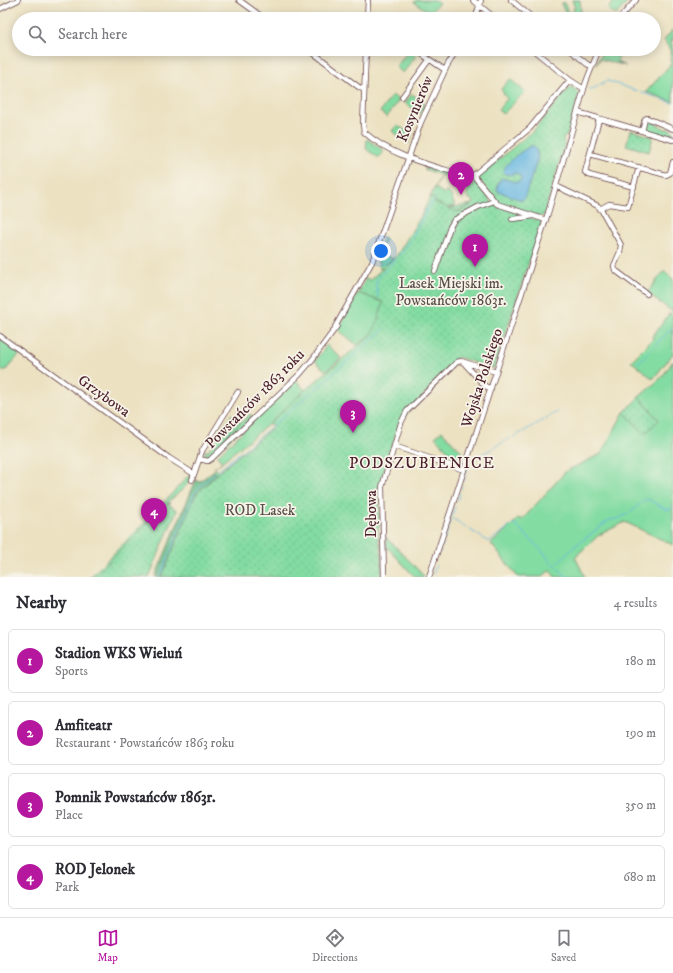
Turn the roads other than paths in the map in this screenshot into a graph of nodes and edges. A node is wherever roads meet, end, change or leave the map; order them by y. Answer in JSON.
{"nodes":[{"id":1,"x":18,"y":0,"type":"edge"},
{"id":2,"x":238,"y":0,"type":"edge"},
{"id":3,"x":368,"y":0,"type":"edge"},
{"id":4,"x":473,"y":0,"type":"edge"},
{"id":5,"x":511,"y":0,"type":"edge"},
{"id":6,"x":636,"y":0,"type":"edge"},
{"id":7,"x":480,"y":3,"type":"edge"},
{"id":8,"x":0,"y":9,"type":"edge"},
{"id":9,"x":255,"y":12,"type":"edge"},
{"id":10,"x":367,"y":12,"type":"edge"},
{"id":11,"x":489,"y":12,"type":"edge"},
{"id":12,"x":526,"y":12,"type":"edge"},
{"id":13,"x":625,"y":12,"type":"edge"},
{"id":14,"x":317,"y":56,"type":"edge"},
{"id":15,"x":366,"y":56,"type":"edge"},
{"id":16,"x":424,"y":56,"type":"edge"},
{"id":17,"x":453,"y":56,"type":"edge"},
{"id":18,"x":541,"y":56,"type":"edge"},
{"id":19,"x":577,"y":56,"type":"edge"},
{"id":20,"x":596,"y":56,"type":"edge"},
{"id":21,"x":429,"y":60,"type":"junction"},
{"id":22,"x":591,"y":66,"type":"junction"},
{"id":23,"x":445,"y":70,"type":"junction"},
{"id":24,"x":570,"y":80,"type":"junction"},
{"id":25,"x":364,"y":89,"type":"junction"},
{"id":26,"x":584,"y":89,"type":"junction"},
{"id":27,"x":402,"y":97,"type":"dead end"},
{"id":28,"x":577,"y":112,"type":"junction"},
{"id":29,"x":599,"y":119,"type":"junction"},
{"id":30,"x":673,"y":129,"type":"edge"},
{"id":31,"x":642,"y":131,"type":"junction"},
{"id":32,"x":673,"y":140,"type":"edge"},
{"id":33,"x":590,"y":154,"type":"junction"},
{"id":34,"x":408,"y":158,"type":"junction"},
{"id":35,"x":673,"y":162,"type":"edge"},
{"id":36,"x":639,"y":167,"type":"junction"},
{"id":37,"x":473,"y":175,"type":"junction"},
{"id":38,"x":556,"y":186,"type":"junction"},
{"id":39,"x":634,"y":187,"type":"junction"},
{"id":40,"x":494,"y":201,"type":"junction"},
{"id":41,"x":600,"y":209,"type":"junction"},
{"id":42,"x":532,"y":216,"type":"junction"},
{"id":43,"x":512,"y":219,"type":"dead end"},
{"id":44,"x":546,"y":220,"type":"junction"},
{"id":45,"x":435,"y":271,"type":"dead end"},
{"id":46,"x":647,"y":294,"type":"dead end"},
{"id":47,"x":0,"y":336,"type":"edge"},
{"id":48,"x":463,"y":362,"type":"junction"},
{"id":49,"x":496,"y":372,"type":"junction"},
{"id":50,"x":490,"y":389,"type":"junction"},
{"id":51,"x":238,"y":392,"type":"dead end"},
{"id":52,"x":394,"y":446,"type":"junction"},
{"id":53,"x":199,"y":459,"type":"junction"},
{"id":54,"x":464,"y":470,"type":"junction"},
{"id":55,"x":194,"y":474,"type":"junction"},
{"id":56,"x":192,"y":480,"type":"dead end"},
{"id":57,"x":384,"y":577,"type":"edge"},
{"id":58,"x":429,"y":577,"type":"edge"}],
"edges":[{"from":1,"to":8,"type":"street"},
{"from":2,"to":9,"type":"street"},
{"from":3,"to":10,"type":"street"},
{"from":4,"to":7,"type":"street"},
{"from":5,"to":12,"type":"street"},
{"from":6,"to":13,"type":"street"},
{"from":7,"to":11,"type":"street"},
{"from":14,"to":25,"type":"street"},
{"from":15,"to":25,"type":"street"},
{"from":16,"to":21,"type":"street"},
{"from":17,"to":23,"type":"street","name":"Kosynierów"},
{"from":18,"to":24,"type":"street"},
{"from":19,"to":22,"type":"street"},
{"from":20,"to":22,"type":"street","name":"Wojska Polskiego"},
{"from":21,"to":23,"type":"street"},
{"from":21,"to":27,"type":"street"},
{"from":22,"to":26,"type":"street","name":"Wojska Polskiego"},
{"from":23,"to":34,"type":"street","name":"Kosynierów"},
{"from":24,"to":26,"type":"street"},
{"from":24,"to":37,"type":"street"},
{"from":25,"to":34,"type":"street"},
{"from":26,"to":28,"type":"street","name":"Wojska Polskiego"},
{"from":28,"to":29,"type":"street"},
{"from":28,"to":38,"type":"street","name":"Wojska Polskiego"},
{"from":29,"to":31,"type":"street"},
{"from":29,"to":33,"type":"street"},
{"from":30,"to":31,"type":"street"},
{"from":31,"to":32,"type":"street"},
{"from":33,"to":36,"type":"street"},
{"from":33,"to":39,"type":"street"},
{"from":34,"to":37,"type":"street"},
{"from":34,"to":53,"type":"street","name":"Powstańców 1863 roku"},
{"from":35,"to":36,"type":"street"},
{"from":36,"to":39,"type":"street"},
{"from":37,"to":40,"type":"street"},
{"from":38,"to":41,"type":"street"},
{"from":38,"to":44,"type":"street","name":"Wojska Polskiego"},
{"from":39,"to":41,"type":"street"},
{"from":40,"to":42,"type":"street"},
{"from":40,"to":45,"type":"street"},
{"from":41,"to":46,"type":"street"},
{"from":42,"to":43,"type":"street"},
{"from":42,"to":44,"type":"street"},
{"from":44,"to":49,"type":"street","name":"Wojska Polskiego"},
{"from":47,"to":55,"type":"street","name":"Grzybowa"},
{"from":48,"to":49,"type":"street"},
{"from":48,"to":50,"type":"street"},
{"from":48,"to":52,"type":"street","name":"Dębowa"},
{"from":49,"to":50,"type":"street","name":"Wojska Polskiego"},
{"from":50,"to":54,"type":"street","name":"Wojska Polskiego"},
{"from":51,"to":53,"type":"street"},
{"from":52,"to":54,"type":"street"},
{"from":52,"to":57,"type":"street","name":"Dębowa"},
{"from":53,"to":55,"type":"street","name":"Powstańców 1863 roku"},
{"from":54,"to":58,"type":"street","name":"Wojska Polskiego"},
{"from":55,"to":56,"type":"street","name":"Powstańców 1863 roku"}]}
